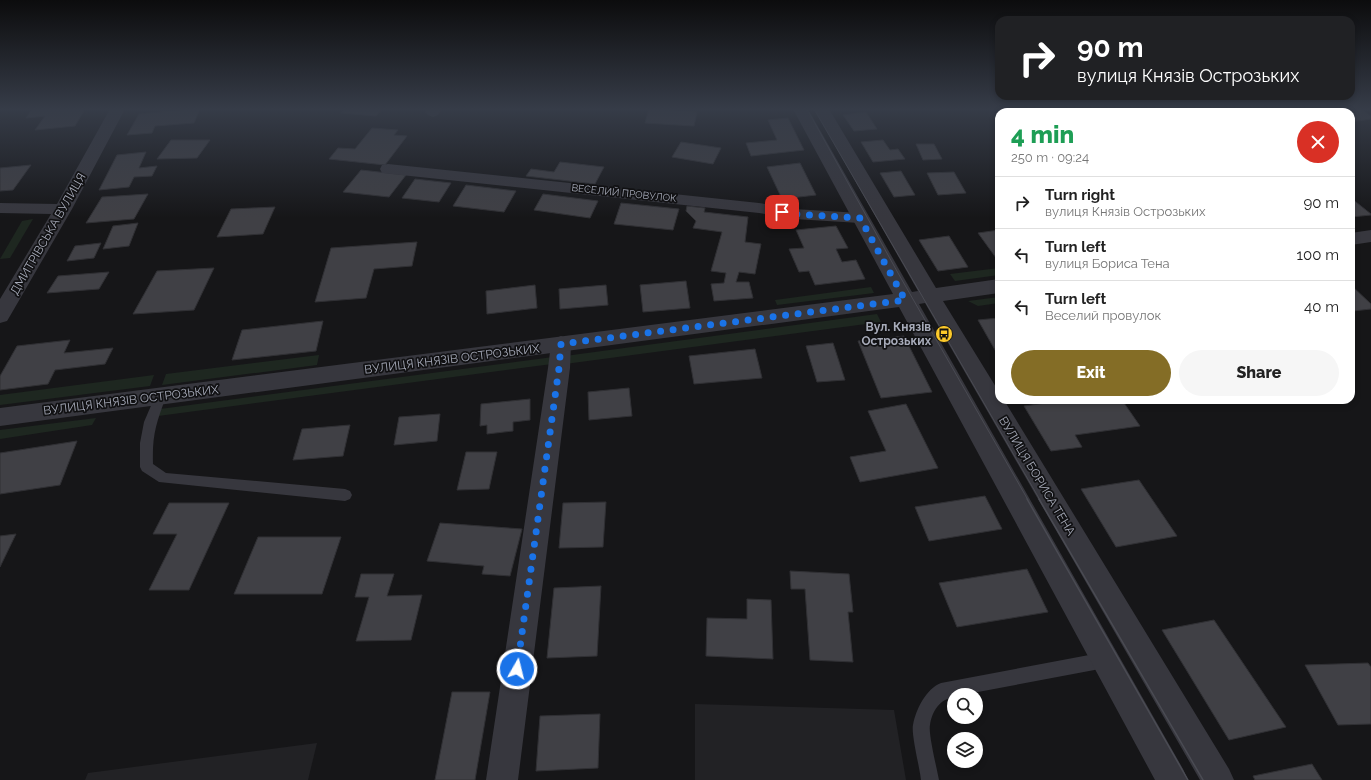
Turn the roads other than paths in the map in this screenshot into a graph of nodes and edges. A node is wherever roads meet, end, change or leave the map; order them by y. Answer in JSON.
{"nodes":[{"id":1,"x":98,"y":145,"type":"edge"},
{"id":2,"x":820,"y":145,"type":"edge"},
{"id":3,"x":842,"y":145,"type":"edge"},
{"id":4,"x":388,"y":169,"type":"dead end"},
{"id":5,"x":0,"y":208,"type":"edge"},
{"id":6,"x":63,"y":209,"type":"junction"},
{"id":7,"x":860,"y":218,"type":"junction"},
{"id":8,"x":1371,"y":236,"type":"edge"},
{"id":9,"x":1355,"y":238,"type":"edge"},
{"id":10,"x":995,"y":287,"type":"edge"},
{"id":11,"x":930,"y":296,"type":"junction"},
{"id":12,"x":905,"y":300,"type":"junction"},
{"id":13,"x":0,"y":316,"type":"edge"},
{"id":14,"x":561,"y":344,"type":"junction"},
{"id":15,"x":160,"y":397,"type":"junction"},
{"id":16,"x":0,"y":417,"type":"edge"},
{"id":17,"x":345,"y":495,"type":"dead end"},
{"id":18,"x":1105,"y":660,"type":"junction"},
{"id":19,"x":502,"y":780,"type":"edge"},
{"id":20,"x":930,"y":780,"type":"edge"},
{"id":21,"x":1172,"y":780,"type":"edge"},
{"id":22,"x":1218,"y":780,"type":"edge"}],
"edges":[{"from":1,"to":6,"type":"street","name":"ДМИТРІВСЬКА ВУЛИЦЯ"},
{"from":2,"to":7,"type":"street"},
{"from":3,"to":11,"type":"street","name":"ВУЛИЦЯ БОРИСА ТЕНА"},
{"from":4,"to":7,"type":"street","name":"ВЕСЕЛИЙ ПРОВУЛОК"},
{"from":5,"to":6,"type":"street"},
{"from":6,"to":13,"type":"street","name":"ДМИТРІВСЬКА ВУЛИЦЯ"},
{"from":7,"to":12,"type":"street"},
{"from":8,"to":9,"type":"street"},
{"from":10,"to":11,"type":"street","name":"ВУЛИЦЯ КНЯЗІВ ОСТРОЗЬКИХ"},
{"from":11,"to":12,"type":"street","name":"ВУЛИЦЯ КНЯЗІВ ОСТРОЗЬКИХ"},
{"from":11,"to":22,"type":"street","name":"ВУЛИЦЯ БОРИСА ТЕНА"},
{"from":12,"to":14,"type":"street","name":"ВУЛИЦЯ КНЯЗІВ ОСТРОЗЬКИХ"},
{"from":12,"to":18,"type":"street"},
{"from":14,"to":15,"type":"street","name":"ВУЛИЦЯ КНЯЗІВ ОСТРОЗЬКИХ"},
{"from":14,"to":19,"type":"street"},
{"from":15,"to":16,"type":"street","name":"ВУЛИЦЯ КНЯЗІВ ОСТРОЗЬКИХ"},
{"from":15,"to":17,"type":"lane"},
{"from":18,"to":20,"type":"lane"},
{"from":18,"to":21,"type":"street"}]}
